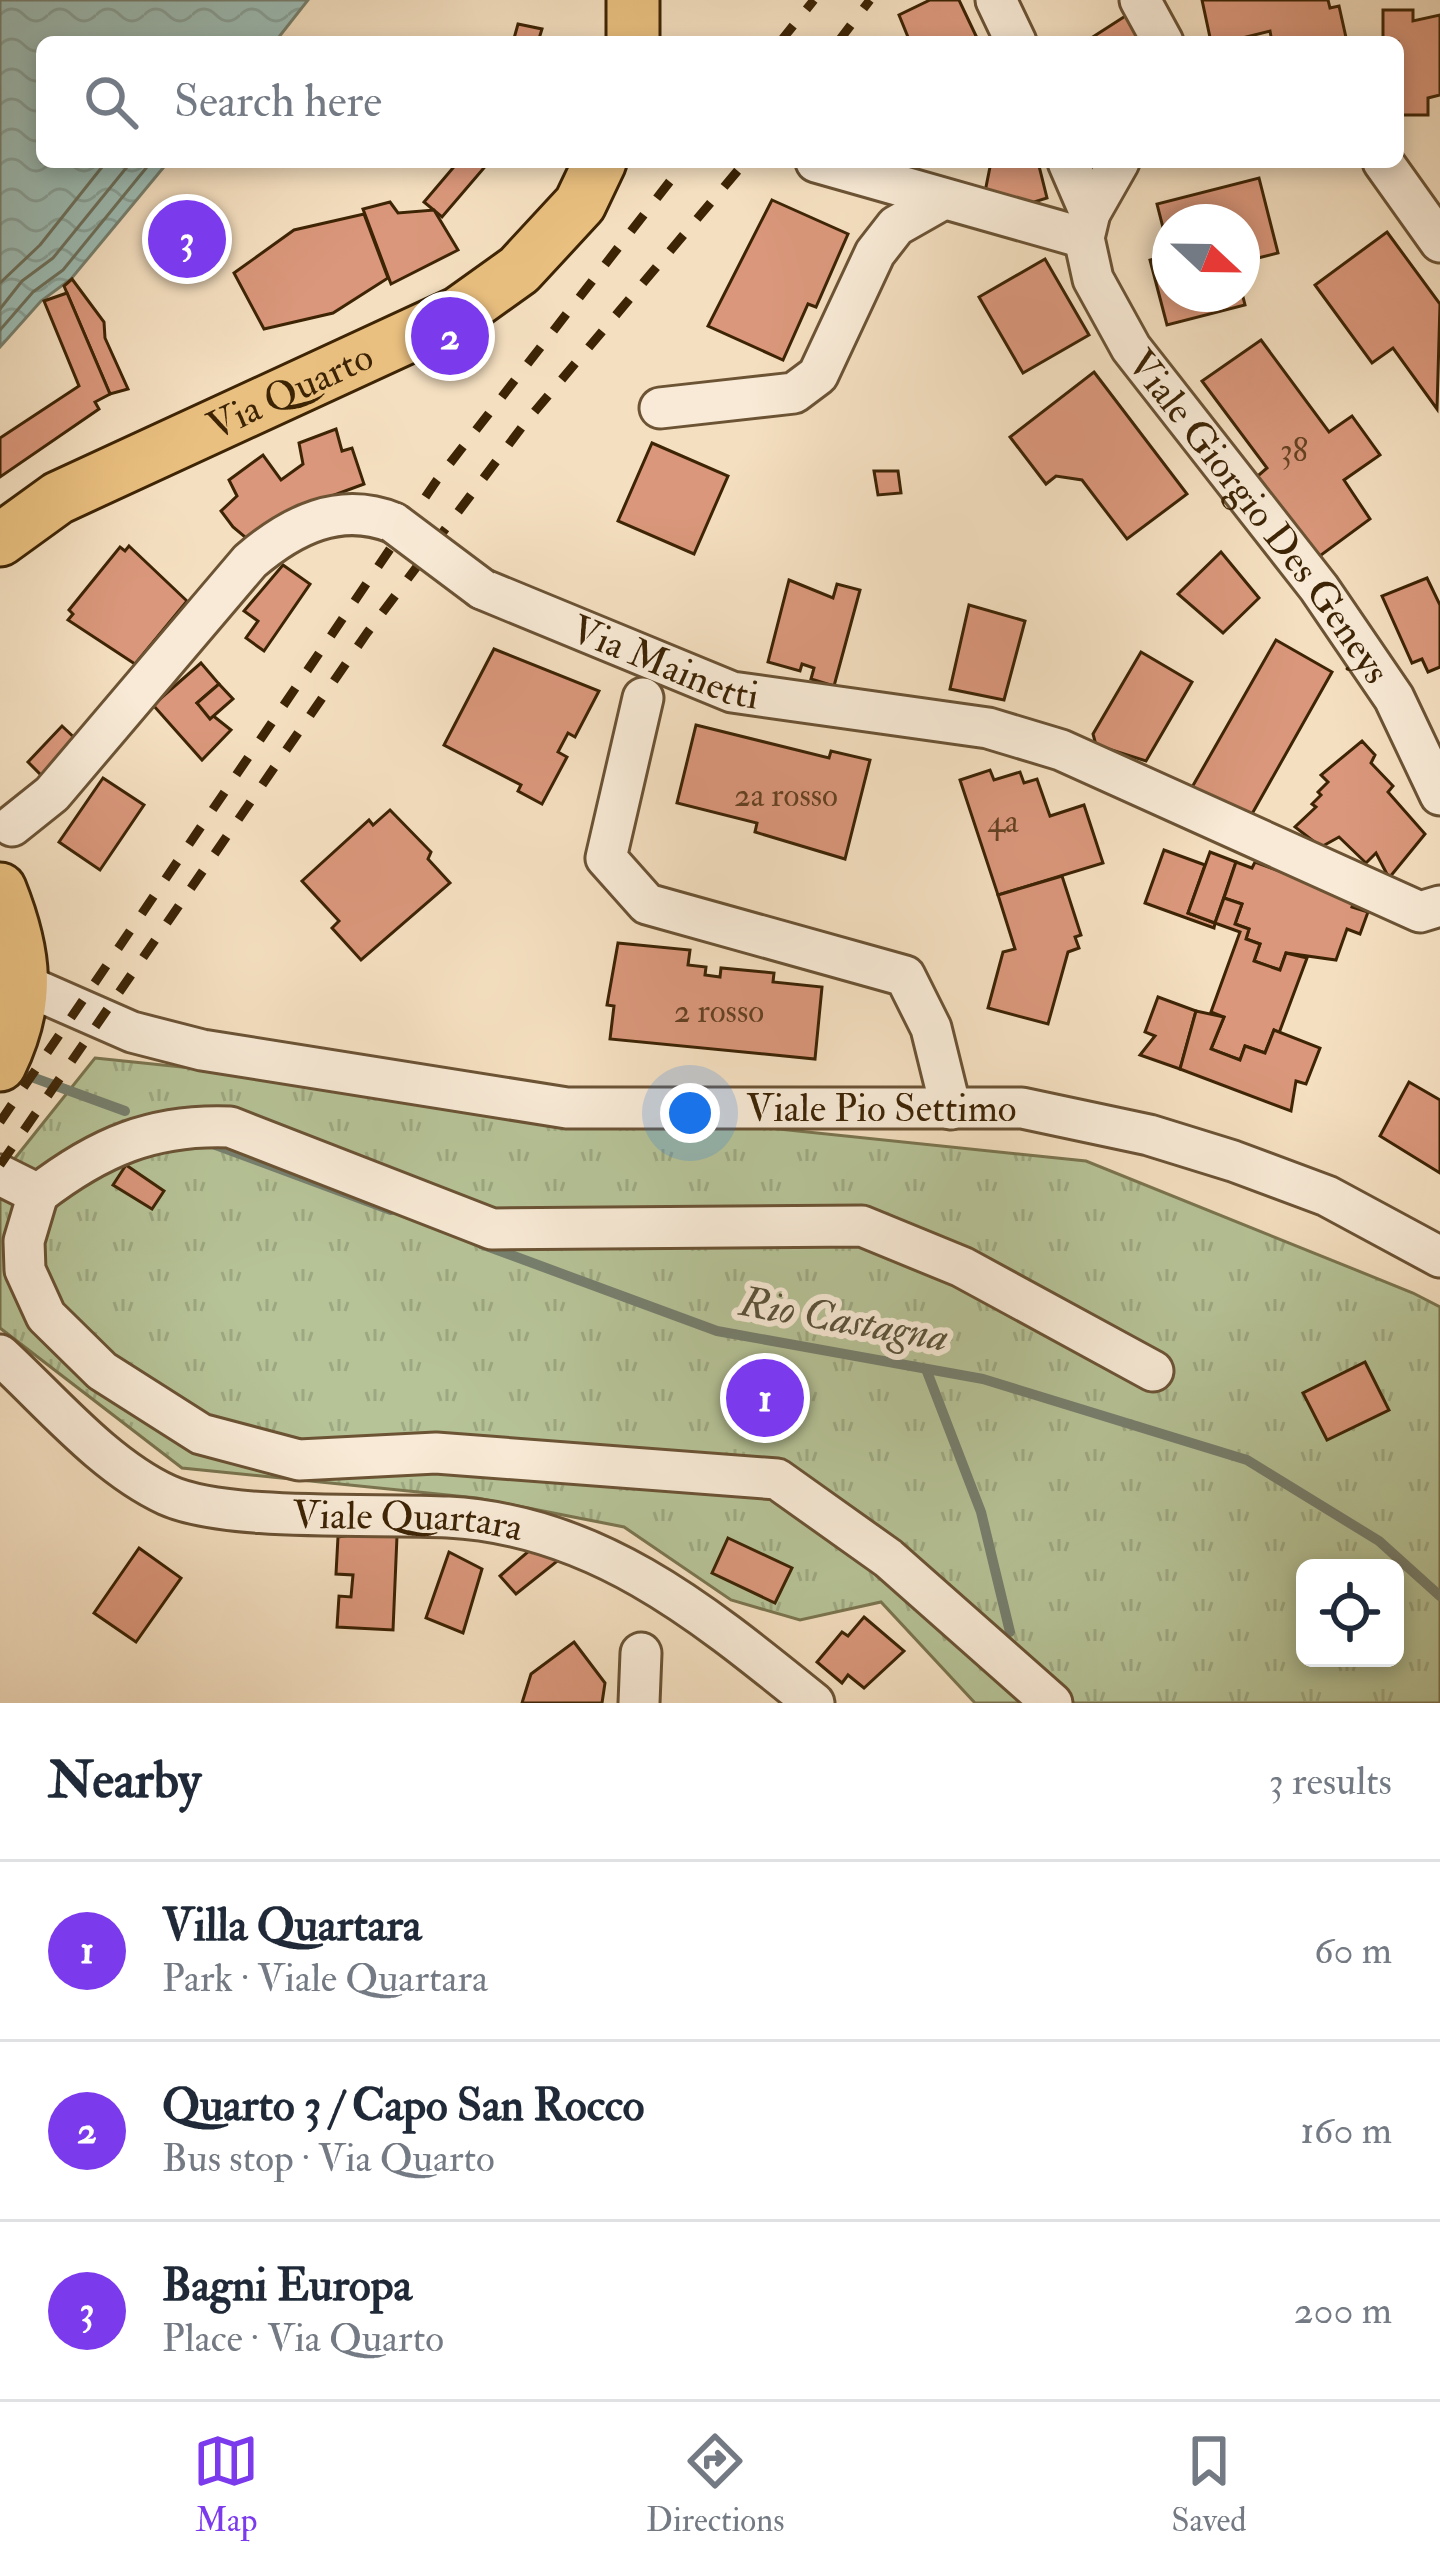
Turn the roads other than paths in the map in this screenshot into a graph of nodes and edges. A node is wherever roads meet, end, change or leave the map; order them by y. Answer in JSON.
{"nodes":[{"id":1,"x":633,"y":0,"type":"edge"},
{"id":2,"x":995,"y":0,"type":"edge"},
{"id":3,"x":1140,"y":0,"type":"edge"},
{"id":4,"x":633,"y":36,"type":"edge"},
{"id":5,"x":1013,"y":36,"type":"edge"},
{"id":6,"x":1160,"y":36,"type":"edge"},
{"id":7,"x":597,"y":168,"type":"edge"},
{"id":8,"x":835,"y":168,"type":"edge"},
{"id":9,"x":1070,"y":168,"type":"edge"},
{"id":10,"x":1116,"y":168,"type":"edge"},
{"id":11,"x":1387,"y":168,"type":"edge"},
{"id":12,"x":940,"y":201,"type":"junction"},
{"id":13,"x":1087,"y":225,"type":"junction"},
{"id":14,"x":1440,"y":242,"type":"edge"},
{"id":15,"x":660,"y":409,"type":"dead end"},
{"id":16,"x":0,"y":540,"type":"edge"},
{"id":17,"x":643,"y":698,"type":"dead end"},
{"id":18,"x":1440,"y":795,"type":"edge"},
{"id":19,"x":13,"y":826,"type":"dead end"},
{"id":20,"x":0,"y":889,"type":"edge"},
{"id":21,"x":1440,"y":906,"type":"edge"},
{"id":22,"x":26,"y":985,"type":"junction"},
{"id":23,"x":0,"y":1065,"type":"edge"},
{"id":24,"x":951,"y":1109,"type":"junction"},
{"id":25,"x":0,"y":1174,"type":"edge"},
{"id":26,"x":38,"y":1194,"type":"junction"},
{"id":27,"x":1440,"y":1257,"type":"edge"},
{"id":28,"x":0,"y":1354,"type":"edge"},
{"id":29,"x":1153,"y":1372,"type":"dead end"},
{"id":30,"x":641,"y":1653,"type":"dead end"},
{"id":31,"x":639,"y":1703,"type":"edge"},
{"id":32,"x":814,"y":1703,"type":"edge"},
{"id":33,"x":1052,"y":1703,"type":"edge"}],
"edges":[{"from":1,"to":4,"type":"main road"},
{"from":2,"to":5,"type":"street"},
{"from":3,"to":6,"type":"street"},
{"from":7,"to":16,"type":"main road","name":"Via Quarto"},
{"from":8,"to":12,"type":"street"},
{"from":9,"to":13,"type":"street","name":"Viale Giorgio Des Geneys"},
{"from":10,"to":13,"type":"street"},
{"from":11,"to":14,"type":"street"},
{"from":12,"to":13,"type":"street"},
{"from":12,"to":15,"type":"street"},
{"from":13,"to":18,"type":"street","name":"Viale Giorgio Des Geneys"},
{"from":17,"to":24,"type":"street"},
{"from":19,"to":21,"type":"street","name":"Via Mainetti","bridge":true},
{"from":20,"to":22,"type":"main road"},
{"from":22,"to":23,"type":"main road"},
{"from":22,"to":24,"type":"street","name":"Viale Pio Settimo"},
{"from":24,"to":27,"type":"street","name":"Viale Pio Settimo"},
{"from":25,"to":26,"type":"street"},
{"from":26,"to":29,"type":"street"},
{"from":26,"to":33,"type":"street"},
{"from":28,"to":32,"type":"street","name":"Viale Quartara"},
{"from":30,"to":31,"type":"street"}]}
